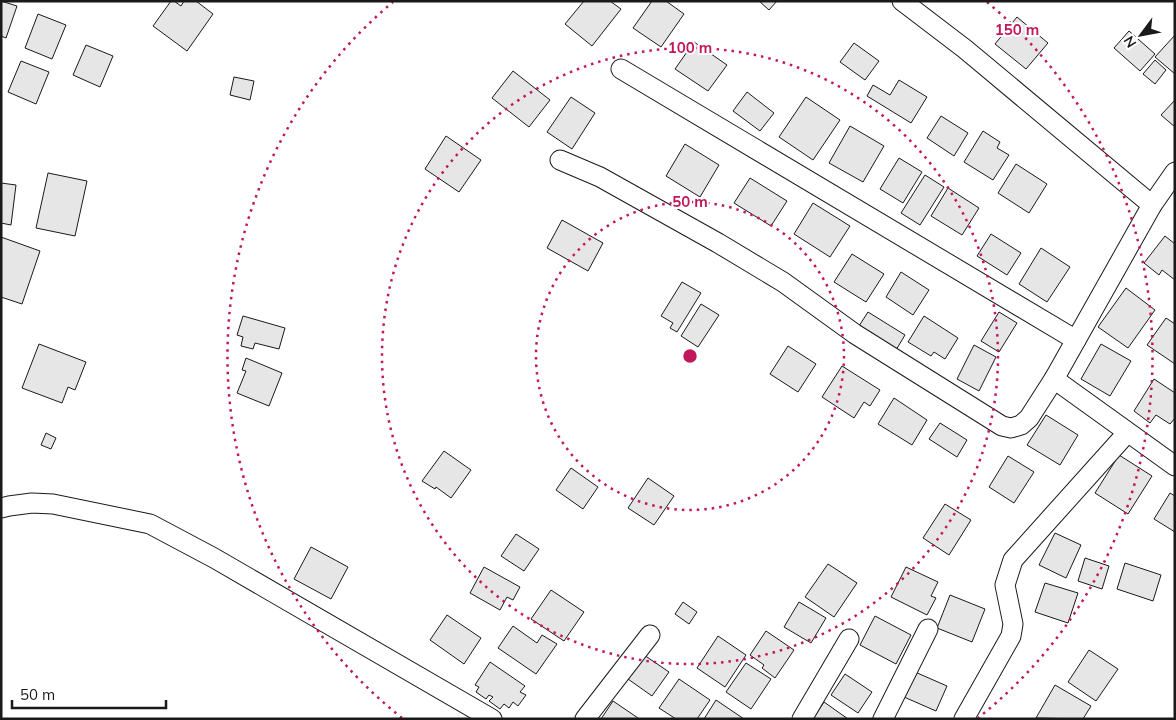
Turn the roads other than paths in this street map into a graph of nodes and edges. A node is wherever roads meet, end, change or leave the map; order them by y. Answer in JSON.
{"nodes":[{"id":1,"x":902,"y":1,"type":"edge"},
{"id":2,"x":621,"y":69,"type":"dead end"},
{"id":3,"x":560,"y":160,"type":"dead end"},
{"id":4,"x":1174,"y":174,"type":"edge"},
{"id":5,"x":1152,"y":205,"type":"junction"},
{"id":6,"x":1076,"y":340,"type":"junction"},
{"id":7,"x":1054,"y":379,"type":"junction"},
{"id":8,"x":1127,"y":433,"type":"junction"},
{"id":9,"x":1175,"y":466,"type":"edge"},
{"id":10,"x":1,"y":508,"type":"edge"},
{"id":11,"x":928,"y":629,"type":"dead end"},
{"id":12,"x":650,"y":635,"type":"dead end"},
{"id":13,"x":849,"y":639,"type":"dead end"},
{"id":14,"x":492,"y":719,"type":"edge"},
{"id":15,"x":585,"y":719,"type":"edge"},
{"id":16,"x":802,"y":719,"type":"edge"},
{"id":17,"x":883,"y":719,"type":"edge"},
{"id":18,"x":964,"y":719,"type":"edge"}],
"edges":[{"from":1,"to":5,"type":"street"},
{"from":2,"to":6,"type":"street"},
{"from":3,"to":7,"type":"street"},
{"from":4,"to":5,"type":"street"},
{"from":5,"to":6,"type":"street"},
{"from":6,"to":7,"type":"street"},
{"from":7,"to":8,"type":"street"},
{"from":8,"to":9,"type":"street"},
{"from":8,"to":18,"type":"street"},
{"from":10,"to":14,"type":"street"},
{"from":11,"to":17,"type":"street"},
{"from":12,"to":15,"type":"street"},
{"from":13,"to":16,"type":"street"}]}
